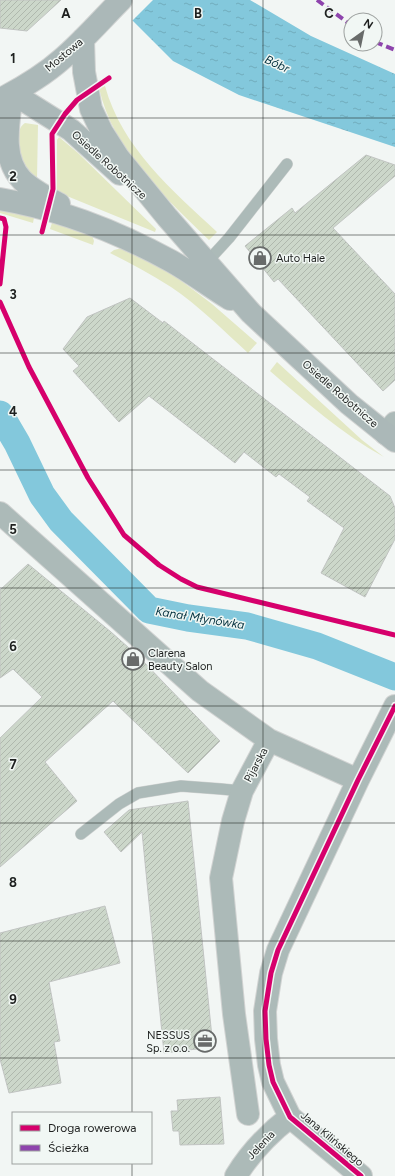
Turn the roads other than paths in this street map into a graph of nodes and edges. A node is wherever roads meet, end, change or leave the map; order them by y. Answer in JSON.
{"nodes":[{"id":1,"x":121,"y":0,"type":"edge"},
{"id":2,"x":83,"y":40,"type":"junction"},
{"id":3,"x":6,"y":96,"type":"edge"},
{"id":4,"x":287,"y":164,"type":"dead end"},
{"id":5,"x":0,"y":199,"type":"edge"},
{"id":6,"x":167,"y":217,"type":"junction"},
{"id":7,"x":113,"y":232,"type":"junction"},
{"id":8,"x":207,"y":262,"type":"junction"},
{"id":9,"x":250,"y":313,"type":"junction"},
{"id":10,"x":392,"y":433,"type":"edge"},
{"id":11,"x":0,"y":513,"type":"edge"},
{"id":12,"x":395,"y":706,"type":"edge"},
{"id":13,"x":269,"y":740,"type":"junction"},
{"id":14,"x":358,"y":780,"type":"junction"},
{"id":15,"x":242,"y":791,"type":"junction"},
{"id":16,"x":81,"y":834,"type":"dead end"},
{"id":17,"x":248,"y":1114,"type":"dead end"},
{"id":18,"x":290,"y":1117,"type":"junction"},
{"id":19,"x":236,"y":1176,"type":"edge"},
{"id":20,"x":361,"y":1176,"type":"edge"}],
"edges":[{"from":1,"to":2,"type":"street","name":"Mostowa"},
{"from":2,"to":3,"type":"street","name":"Mostowa"},
{"from":2,"to":6,"type":"street","name":"Osiedle Robotnicze"},
{"from":3,"to":6,"type":"street","name":"Osiedle Robotnicze"},
{"from":3,"to":7,"type":"street","name":"Osiedle Robotnicze"},
{"from":4,"to":8,"type":"lane"},
{"from":5,"to":7,"type":"street","name":"Osiedle Robotnicze"},
{"from":6,"to":8,"type":"street","name":"Osiedle Robotnicze"},
{"from":7,"to":9,"type":"street","name":"Osiedle Robotnicze"},
{"from":8,"to":9,"type":"street","name":"Osiedle Robotnicze"},
{"from":9,"to":10,"type":"street","name":"Osiedle Robotnicze"},
{"from":11,"to":13,"type":"street","name":"Pijarska"},
{"from":12,"to":14,"type":"street"},
{"from":13,"to":14,"type":"street"},
{"from":13,"to":15,"type":"street","name":"Pijarska"},
{"from":14,"to":18,"type":"street"},
{"from":15,"to":16,"type":"lane"},
{"from":15,"to":17,"type":"street","name":"Pijarska"},
{"from":18,"to":19,"type":"street","name":"Jelenia"},
{"from":18,"to":20,"type":"street","name":"Jana Kilińskiego"}]}
